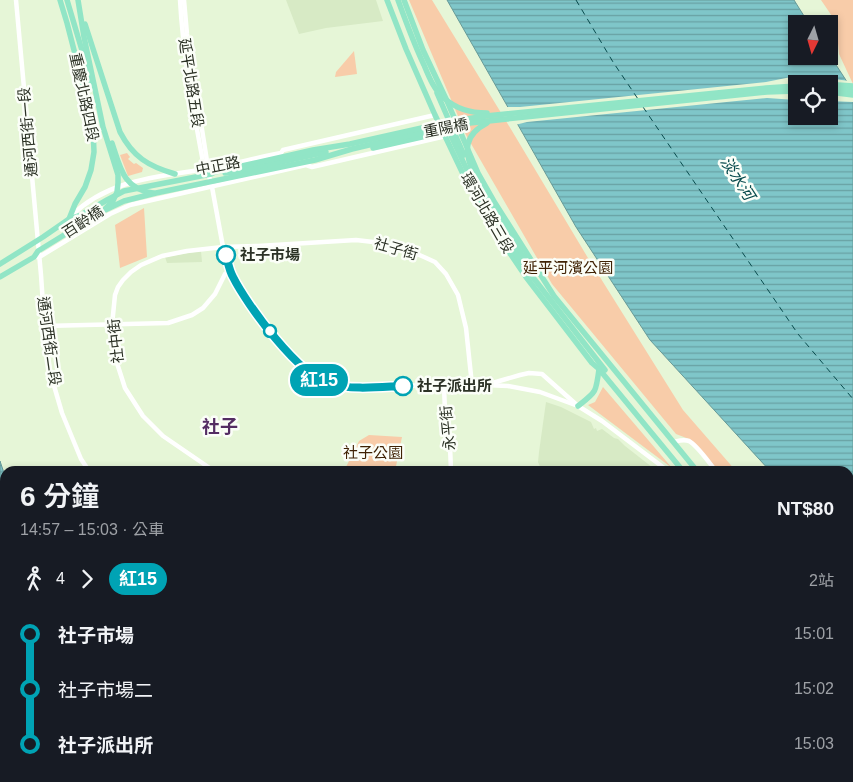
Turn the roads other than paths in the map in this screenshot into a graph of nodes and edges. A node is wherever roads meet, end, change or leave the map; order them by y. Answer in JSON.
{"nodes":[{"id":1,"x":16,"y":0,"type":"edge"},
{"id":2,"x":60,"y":0,"type":"edge"},
{"id":3,"x":67,"y":0,"type":"edge"},
{"id":4,"x":78,"y":0,"type":"edge"},
{"id":5,"x":180,"y":0,"type":"edge"},
{"id":6,"x":184,"y":0,"type":"edge"},
{"id":7,"x":387,"y":0,"type":"edge"},
{"id":8,"x":398,"y":0,"type":"edge"},
{"id":9,"x":404,"y":0,"type":"edge"},
{"id":10,"x":80,"y":8,"type":"junction"},
{"id":11,"x":423,"y":50,"type":"junction"},
{"id":12,"x":853,"y":86,"type":"edge"},
{"id":13,"x":788,"y":87,"type":"edge"},
{"id":14,"x":838,"y":87,"type":"edge"},
{"id":15,"x":838,"y":88,"type":"edge"},
{"id":16,"x":95,"y":91,"type":"joint"},
{"id":17,"x":788,"y":91,"type":"edge"},
{"id":18,"x":853,"y":91,"type":"edge"},
{"id":19,"x":838,"y":93,"type":"edge"},
{"id":20,"x":853,"y":95,"type":"edge"},
{"id":21,"x":447,"y":102,"type":"junction"},
{"id":22,"x":444,"y":111,"type":"junction"},
{"id":23,"x":524,"y":112,"type":"junction"},
{"id":24,"x":435,"y":115,"type":"junction"},
{"id":25,"x":492,"y":121,"type":"junction"},
{"id":26,"x":453,"y":124,"type":"junction"},
{"id":27,"x":443,"y":125,"type":"junction"},
{"id":28,"x":446,"y":136,"type":"junction"},
{"id":29,"x":281,"y":153,"type":"junction"},
{"id":30,"x":241,"y":162,"type":"junction"},
{"id":31,"x":309,"y":164,"type":"junction"},
{"id":32,"x":206,"y":167,"type":"junction"},
{"id":33,"x":236,"y":172,"type":"junction"},
{"id":34,"x":185,"y":173,"type":"junction"},
{"id":35,"x":175,"y":174,"type":"junction"},
{"id":36,"x":211,"y":174,"type":"junction"},
{"id":37,"x":224,"y":178,"type":"junction"},
{"id":38,"x":245,"y":179,"type":"junction"},
{"id":39,"x":212,"y":187,"type":"junction"},
{"id":40,"x":190,"y":192,"type":"junction"},
{"id":41,"x":156,"y":193,"type":"junction"},
{"id":42,"x":495,"y":203,"type":"junction"},
{"id":43,"x":130,"y":205,"type":"joint"},
{"id":44,"x":103,"y":211,"type":"junction"},
{"id":45,"x":69,"y":219,"type":"junction"},
{"id":46,"x":43,"y":237,"type":"joint"},
{"id":47,"x":223,"y":247,"type":"junction"},
{"id":48,"x":34,"y":257,"type":"junction"},
{"id":49,"x":0,"y":264,"type":"edge"},
{"id":50,"x":40,"y":264,"type":"joint"},
{"id":51,"x":230,"y":270,"type":"junction"},
{"id":52,"x":541,"y":276,"type":"junction"},
{"id":53,"x":0,"y":277,"type":"edge"},
{"id":54,"x":112,"y":325,"type":"junction"},
{"id":55,"x":44,"y":326,"type":"junction"},
{"id":56,"x":599,"y":369,"type":"junction"},
{"id":57,"x":472,"y":385,"type":"junction"},
{"id":58,"x":485,"y":385,"type":"junction"},
{"id":59,"x":444,"y":386,"type":"junction"},
{"id":60,"x":578,"y":406,"type":"junction"},
{"id":61,"x":673,"y":442,"type":"junction"},
{"id":62,"x":86,"y":466,"type":"edge"},
{"id":63,"x":207,"y":466,"type":"edge"},
{"id":64,"x":451,"y":466,"type":"edge"},
{"id":65,"x":661,"y":466,"type":"edge"},
{"id":66,"x":679,"y":466,"type":"edge"},
{"id":67,"x":682,"y":466,"type":"edge"},
{"id":68,"x":693,"y":466,"type":"edge"},
{"id":69,"x":712,"y":466,"type":"edge"}],
"edges":[{"from":1,"to":50,"type":"street","name":"通河西街一段"},
{"from":2,"to":45,"type":"main road","name":"重慶北路四段"},
{"from":3,"to":41,"type":"main road"},
{"from":4,"to":10,"type":"main road","name":"重慶北路四段"},
{"from":5,"to":32,"type":"street","name":"延平北路五段"},
{"from":6,"to":32,"type":"street","name":"延平北路五段"},
{"from":7,"to":24,"type":"main road","name":"環河北路三段"},
{"from":8,"to":23,"type":"main road"},
{"from":9,"to":11,"type":"main road","name":"環河北路三段"},
{"from":10,"to":16,"type":"main road","name":"重慶北路四段"},
{"from":10,"to":35,"type":"main road"},
{"from":11,"to":21,"type":"main road","name":"環河北路三段"},
{"from":11,"to":22,"type":"main road"},
{"from":12,"to":14,"type":"main road"},
{"from":13,"to":23,"type":"main road","name":"重陽橋"},
{"from":15,"to":18,"type":"main road"},
{"from":16,"to":44,"type":"main road","name":"百齡橋"},
{"from":17,"to":25,"type":"main road","name":"重陽橋"},
{"from":19,"to":20,"type":"main road"},
{"from":21,"to":22,"type":"main road"},
{"from":21,"to":42,"type":"main road","name":"環河北路三段"},
{"from":22,"to":27,"type":"main road"},
{"from":22,"to":42,"type":"main road"},
{"from":23,"to":26,"type":"main road","name":"重陽橋"},
{"from":24,"to":27,"type":"main road","name":"環河北路三段"},
{"from":24,"to":29,"type":"street","name":"中正路"},
{"from":25,"to":26,"type":"main road","name":"重陽橋"},
{"from":25,"to":52,"type":"main road"},
{"from":26,"to":29,"type":"main road"},
{"from":26,"to":31,"type":"main road"},
{"from":26,"to":36,"type":"main road","name":"重陽橋"},
{"from":26,"to":37,"type":"main road","name":"重陽橋"},
{"from":27,"to":28,"type":"main road","name":"環河北路三段"},
{"from":27,"to":33,"type":"main road"},
{"from":27,"to":67,"type":"main road"},
{"from":28,"to":31,"type":"street","name":"中正路"},
{"from":28,"to":56,"type":"main road","name":"環河北路三段"},
{"from":29,"to":30,"type":"street","name":"中正路"},
{"from":30,"to":32,"type":"street","name":"中正路"},
{"from":30,"to":38,"type":"street"},
{"from":31,"to":38,"type":"street","name":"中正路"},
{"from":32,"to":34,"type":"street","name":"中正路"},
{"from":32,"to":39,"type":"street","name":"延平北路五段"},
{"from":33,"to":36,"type":"main road"},
{"from":33,"to":37,"type":"main road"},
{"from":34,"to":35,"type":"street","name":"中正路"},
{"from":34,"to":40,"type":"street"},
{"from":35,"to":45,"type":"street","name":"中正路"},
{"from":36,"to":45,"type":"main road","name":"重陽橋"},
{"from":37,"to":41,"type":"main road","name":"重陽橋"},
{"from":38,"to":39,"type":"street","name":"中正路"},
{"from":39,"to":40,"type":"street","name":"中正路"},
{"from":39,"to":47,"type":"street","name":"延平北路五段"},
{"from":40,"to":43,"type":"street","name":"中正路"},
{"from":41,"to":44,"type":"main road","name":"重陽橋"},
{"from":42,"to":52,"type":"main road","name":"環河北路三段"},
{"from":43,"to":48,"type":"street","name":"百齡橋"},
{"from":44,"to":48,"type":"main road","name":"百齡橋"},
{"from":45,"to":46,"type":"main road","name":"重慶北路四段"},
{"from":46,"to":49,"type":"main road","name":"百齡橋"},
{"from":47,"to":51,"type":"street","name":"延平北路五段"},
{"from":47,"to":54,"type":"street","name":"社中街"},
{"from":47,"to":57,"type":"street","name":"社子街"},
{"from":48,"to":53,"type":"main road","name":"百齡橋"},
{"from":50,"to":55,"type":"street","name":"通河西街二段"},
{"from":51,"to":54,"type":"street"},
{"from":51,"to":59,"type":"street","name":"延平北路五段"},
{"from":52,"to":61,"type":"main road","name":"環河北路三段"},
{"from":54,"to":55,"type":"street"},
{"from":54,"to":63,"type":"street","name":"社中街"},
{"from":55,"to":62,"type":"street","name":"通河西街二段"},
{"from":56,"to":60,"type":"main road"},
{"from":56,"to":66,"type":"main road","name":"環河北路三段"},
{"from":57,"to":58,"type":"street","name":"延平北路五段"},
{"from":57,"to":59,"type":"street","name":"延平北路五段"},
{"from":58,"to":60,"type":"street"},
{"from":58,"to":60,"type":"street"},
{"from":59,"to":64,"type":"street","name":"永平街"},
{"from":60,"to":65,"type":"street"},
{"from":61,"to":68,"type":"main road","name":"環河北路三段"},
{"from":61,"to":69,"type":"street"}]}
